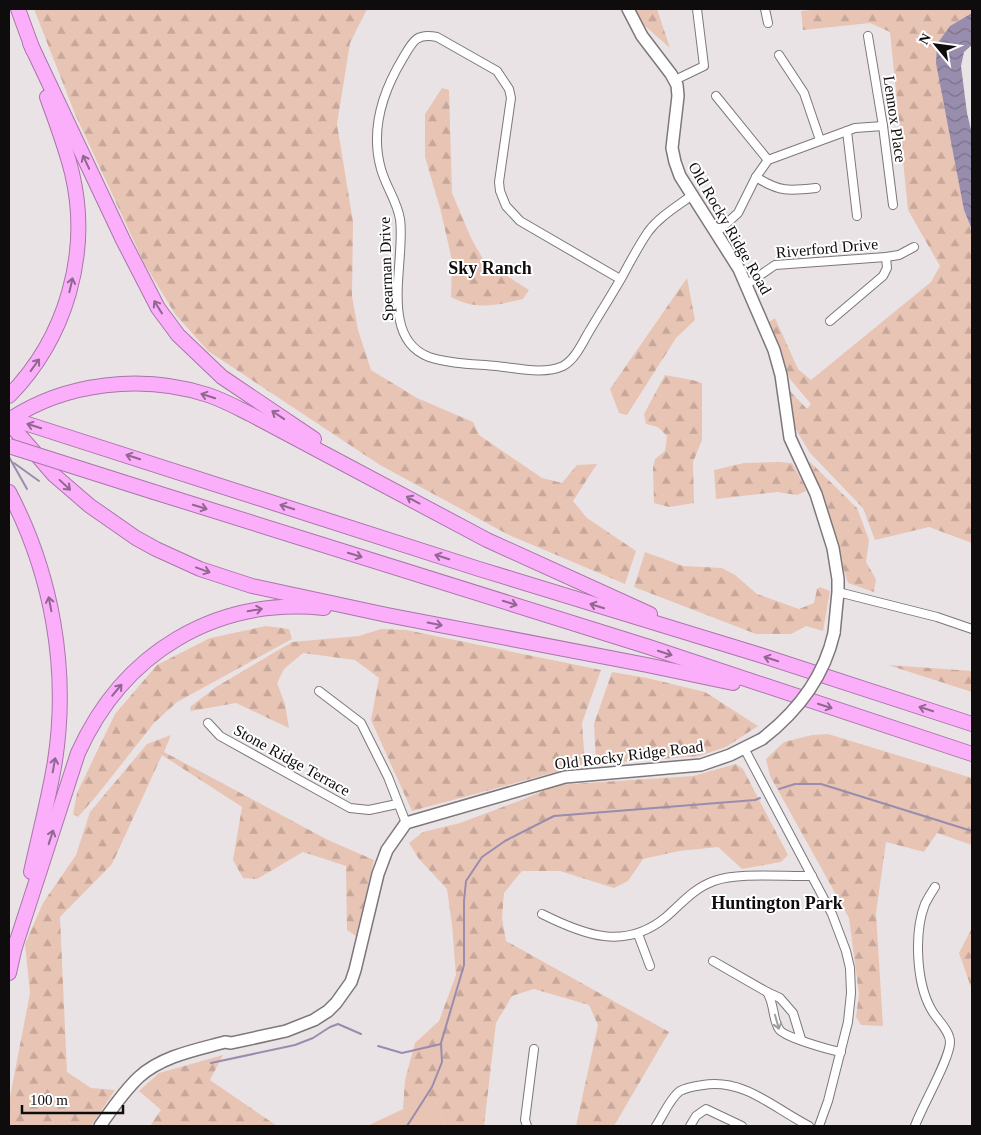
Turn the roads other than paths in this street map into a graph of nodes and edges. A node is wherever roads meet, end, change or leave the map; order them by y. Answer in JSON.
{"nodes":[{"id":1,"x":18,"y":9,"type":"edge"},
{"id":2,"x":628,"y":9,"type":"edge"},
{"id":3,"x":697,"y":9,"type":"edge"},
{"id":4,"x":765,"y":9,"type":"edge"},
{"id":5,"x":768,"y":23,"type":"dead end"},
{"id":6,"x":868,"y":36,"type":"dead end"},
{"id":7,"x":30,"y":43,"type":"junction"},
{"id":8,"x":779,"y":55,"type":"dead end"},
{"id":9,"x":675,"y":80,"type":"junction"},
{"id":10,"x":716,"y":96,"type":"dead end"},
{"id":11,"x":883,"y":126,"type":"junction"},
{"id":12,"x":847,"y":131,"type":"junction"},
{"id":13,"x":820,"y":140,"type":"junction"},
{"id":14,"x":768,"y":160,"type":"junction"},
{"id":15,"x":756,"y":177,"type":"junction"},
{"id":16,"x":816,"y":188,"type":"dead end"},
{"id":17,"x":691,"y":196,"type":"junction"},
{"id":18,"x":893,"y":205,"type":"dead end"},
{"id":19,"x":856,"y":216,"type":"dead end"},
{"id":20,"x":717,"y":232,"type":"junction"},
{"id":21,"x":914,"y":247,"type":"dead end"},
{"id":22,"x":886,"y":257,"type":"junction"},
{"id":23,"x":620,"y":279,"type":"junction"},
{"id":24,"x":746,"y":285,"type":"junction"},
{"id":25,"x":830,"y":321,"type":"dead end"},
{"id":26,"x":9,"y":396,"type":"edge"},
{"id":27,"x":9,"y":420,"type":"edge"},
{"id":28,"x":9,"y":446,"type":"edge"},
{"id":29,"x":346,"y":464,"type":"junction"},
{"id":30,"x":9,"y":492,"type":"edge"},
{"id":31,"x":838,"y":592,"type":"junction"},
{"id":32,"x":387,"y":615,"type":"junction"},
{"id":33,"x":972,"y":629,"type":"edge"},
{"id":34,"x":710,"y":640,"type":"junction"},
{"id":35,"x":320,"y":691,"type":"dead end"},
{"id":36,"x":779,"y":691,"type":"junction"},
{"id":37,"x":208,"y":723,"type":"dead end"},
{"id":38,"x":972,"y":724,"type":"edge"},
{"id":39,"x":744,"y":748,"type":"junction"},
{"id":40,"x":972,"y":754,"type":"edge"},
{"id":41,"x":398,"y":804,"type":"junction"},
{"id":42,"x":406,"y":823,"type":"junction"},
{"id":43,"x":812,"y":876,"type":"junction"},
{"id":44,"x":934,"y":887,"type":"dead end"},
{"id":45,"x":542,"y":914,"type":"dead end"},
{"id":46,"x":638,"y":934,"type":"junction"},
{"id":47,"x":14,"y":950,"type":"junction"},
{"id":48,"x":713,"y":961,"type":"dead end"},
{"id":49,"x":650,"y":966,"type":"dead end"},
{"id":50,"x":9,"y":973,"type":"edge"},
{"id":51,"x":767,"y":992,"type":"junction"},
{"id":52,"x":801,"y":1039,"type":"junction"},
{"id":53,"x":534,"y":1049,"type":"dead end"},
{"id":54,"x":841,"y":1052,"type":"junction"},
{"id":55,"x":100,"y":1126,"type":"edge"},
{"id":56,"x":527,"y":1126,"type":"edge"},
{"id":57,"x":656,"y":1126,"type":"edge"},
{"id":58,"x":690,"y":1126,"type":"edge"},
{"id":59,"x":742,"y":1126,"type":"edge"},
{"id":60,"x":809,"y":1126,"type":"edge"},
{"id":61,"x":820,"y":1126,"type":"edge"},
{"id":62,"x":915,"y":1126,"type":"edge"}],
"edges":[{"from":1,"to":7,"type":"highway"},
{"from":2,"to":9,"type":"street"},
{"from":3,"to":9,"type":"street"},
{"from":4,"to":5,"type":"street"},
{"from":6,"to":11,"type":"street","name":"Lennox Place"},
{"from":26,"to":7,"type":"highway","one_way":true},
{"from":29,"to":7,"type":"highway","one_way":true},
{"from":8,"to":13,"type":"street"},
{"from":9,"to":17,"type":"street","name":"Old Rocky Ridge Road"},
{"from":10,"to":14,"type":"street"},
{"from":11,"to":12,"type":"street"},
{"from":11,"to":18,"type":"street","name":"Lennox Place"},
{"from":12,"to":13,"type":"street"},
{"from":12,"to":19,"type":"street"},
{"from":13,"to":14,"type":"street"},
{"from":14,"to":15,"type":"street"},
{"from":15,"to":16,"type":"street"},
{"from":15,"to":20,"type":"street"},
{"from":17,"to":20,"type":"street","name":"Old Rocky Ridge Road"},
{"from":17,"to":23,"type":"street","name":"Spearman Drive"},
{"from":20,"to":24,"type":"street","name":"Old Rocky Ridge Road"},
{"from":21,"to":22,"type":"street","name":"Riverford Drive"},
{"from":22,"to":24,"type":"street","name":"Riverford Drive"},
{"from":22,"to":25,"type":"street"},
{"from":23,"to":23,"type":"street","name":"Spearman Drive"},
{"from":24,"to":31,"type":"street","name":"Old Rocky Ridge Road"},
{"from":29,"to":27,"type":"highway","one_way":true},
{"from":27,"to":32,"type":"highway","one_way":true},
{"from":34,"to":27,"type":"highway","one_way":true},
{"from":28,"to":36,"type":"highway","one_way":true,"bridge":true},
{"from":34,"to":29,"type":"highway","one_way":true},
{"from":47,"to":30,"type":"highway","one_way":true},
{"from":31,"to":33,"type":"street"},
{"from":31,"to":39,"type":"street","name":"Old Rocky Ridge Road","bridge":true},
{"from":32,"to":36,"type":"highway","one_way":true},
{"from":47,"to":32,"type":"highway","one_way":true},
{"from":38,"to":34,"type":"highway","one_way":true},
{"from":35,"to":41,"type":"street"},
{"from":36,"to":40,"type":"highway","one_way":true},
{"from":37,"to":41,"type":"street","name":"Stone Ridge Terrace"},
{"from":39,"to":42,"type":"street","name":"Old Rocky Ridge Road"},
{"from":39,"to":43,"type":"street"},
{"from":41,"to":42,"type":"street"},
{"from":42,"to":55,"type":"street"},
{"from":43,"to":46,"type":"street"},
{"from":43,"to":54,"type":"street"},
{"from":44,"to":62,"type":"street"},
{"from":45,"to":46,"type":"street"},
{"from":46,"to":49,"type":"street"},
{"from":47,"to":50,"type":"highway"},
{"from":48,"to":51,"type":"street"},
{"from":51,"to":52,"type":"street"},
{"from":51,"to":52,"type":"street","one_way":true},
{"from":52,"to":54,"type":"street"},
{"from":53,"to":56,"type":"street"},
{"from":54,"to":61,"type":"street"},
{"from":57,"to":60,"type":"street"},
{"from":58,"to":59,"type":"street"}]}
